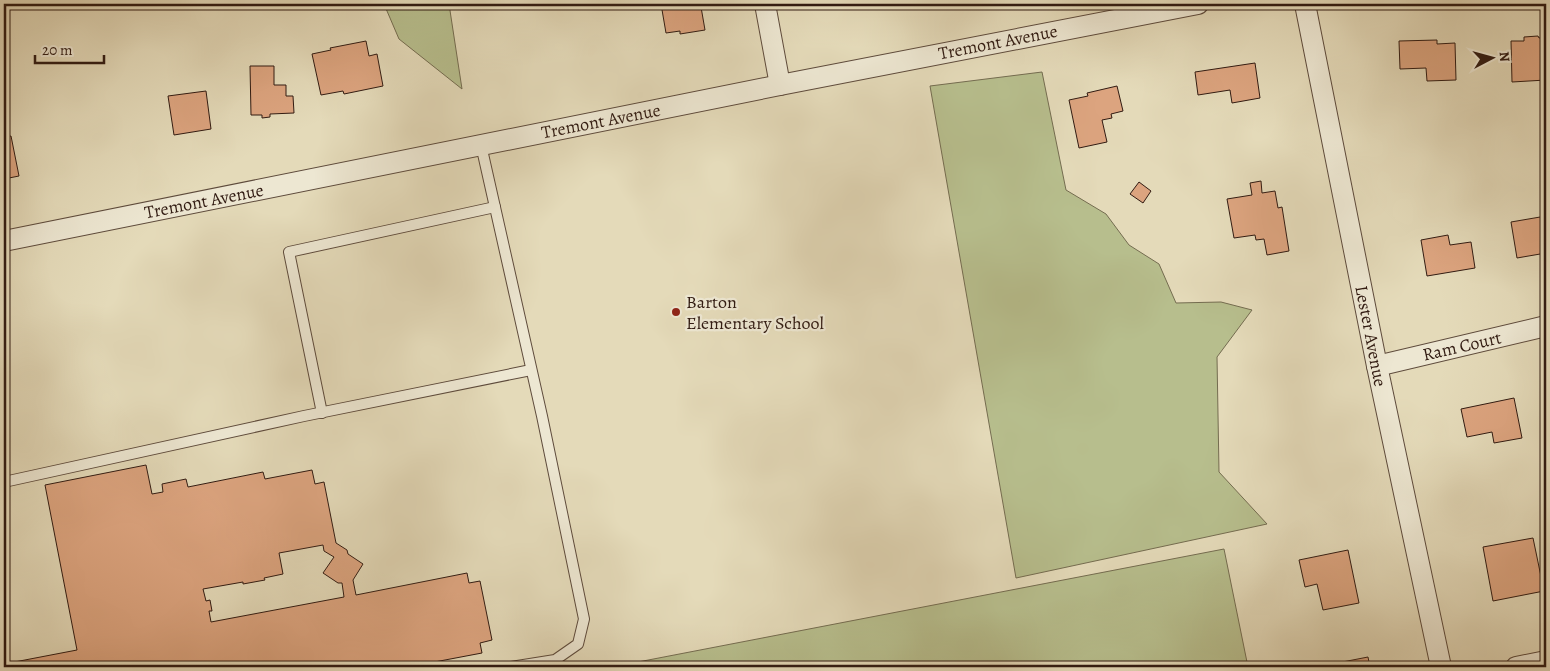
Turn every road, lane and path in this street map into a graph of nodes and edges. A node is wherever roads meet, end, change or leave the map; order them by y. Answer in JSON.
{"nodes":[{"id":1,"x":765,"y":4,"type":"edge"},
{"id":2,"x":1198,"y":4,"type":"edge"},
{"id":3,"x":1305,"y":4,"type":"edge"},
{"id":4,"x":780,"y":85,"type":"junction"},
{"id":5,"x":481,"y":145,"type":"junction"},
{"id":6,"x":494,"y":207,"type":"junction"},
{"id":7,"x":4,"y":241,"type":"edge"},
{"id":8,"x":1546,"y":326,"type":"edge"},
{"id":9,"x":1377,"y":366,"type":"junction"},
{"id":10,"x":531,"y":370,"type":"junction"},
{"id":11,"x":322,"y":413,"type":"junction"},
{"id":12,"x":4,"y":482,"type":"edge"},
{"id":13,"x":1546,"y":661,"type":"edge"},
{"id":14,"x":511,"y":667,"type":"edge"},
{"id":15,"x":1441,"y":667,"type":"edge"},
{"id":16,"x":1516,"y":667,"type":"edge"}],
"edges":[{"from":1,"to":4,"type":"street"},
{"from":2,"to":4,"type":"street","name":"Tremont Avenue"},
{"from":3,"to":9,"type":"street","name":"Lester Avenue"},
{"from":4,"to":5,"type":"street","name":"Tremont Avenue"},
{"from":5,"to":6,"type":"lane"},
{"from":5,"to":7,"type":"street","name":"Tremont Avenue"},
{"from":6,"to":10,"type":"lane"},
{"from":6,"to":11,"type":"lane"},
{"from":8,"to":9,"type":"street","name":"Ram Court"},
{"from":9,"to":15,"type":"street","name":"Lester Avenue"},
{"from":10,"to":11,"type":"lane"},
{"from":10,"to":14,"type":"lane"},
{"from":11,"to":12,"type":"lane"},
{"from":13,"to":16,"type":"street"}]}
